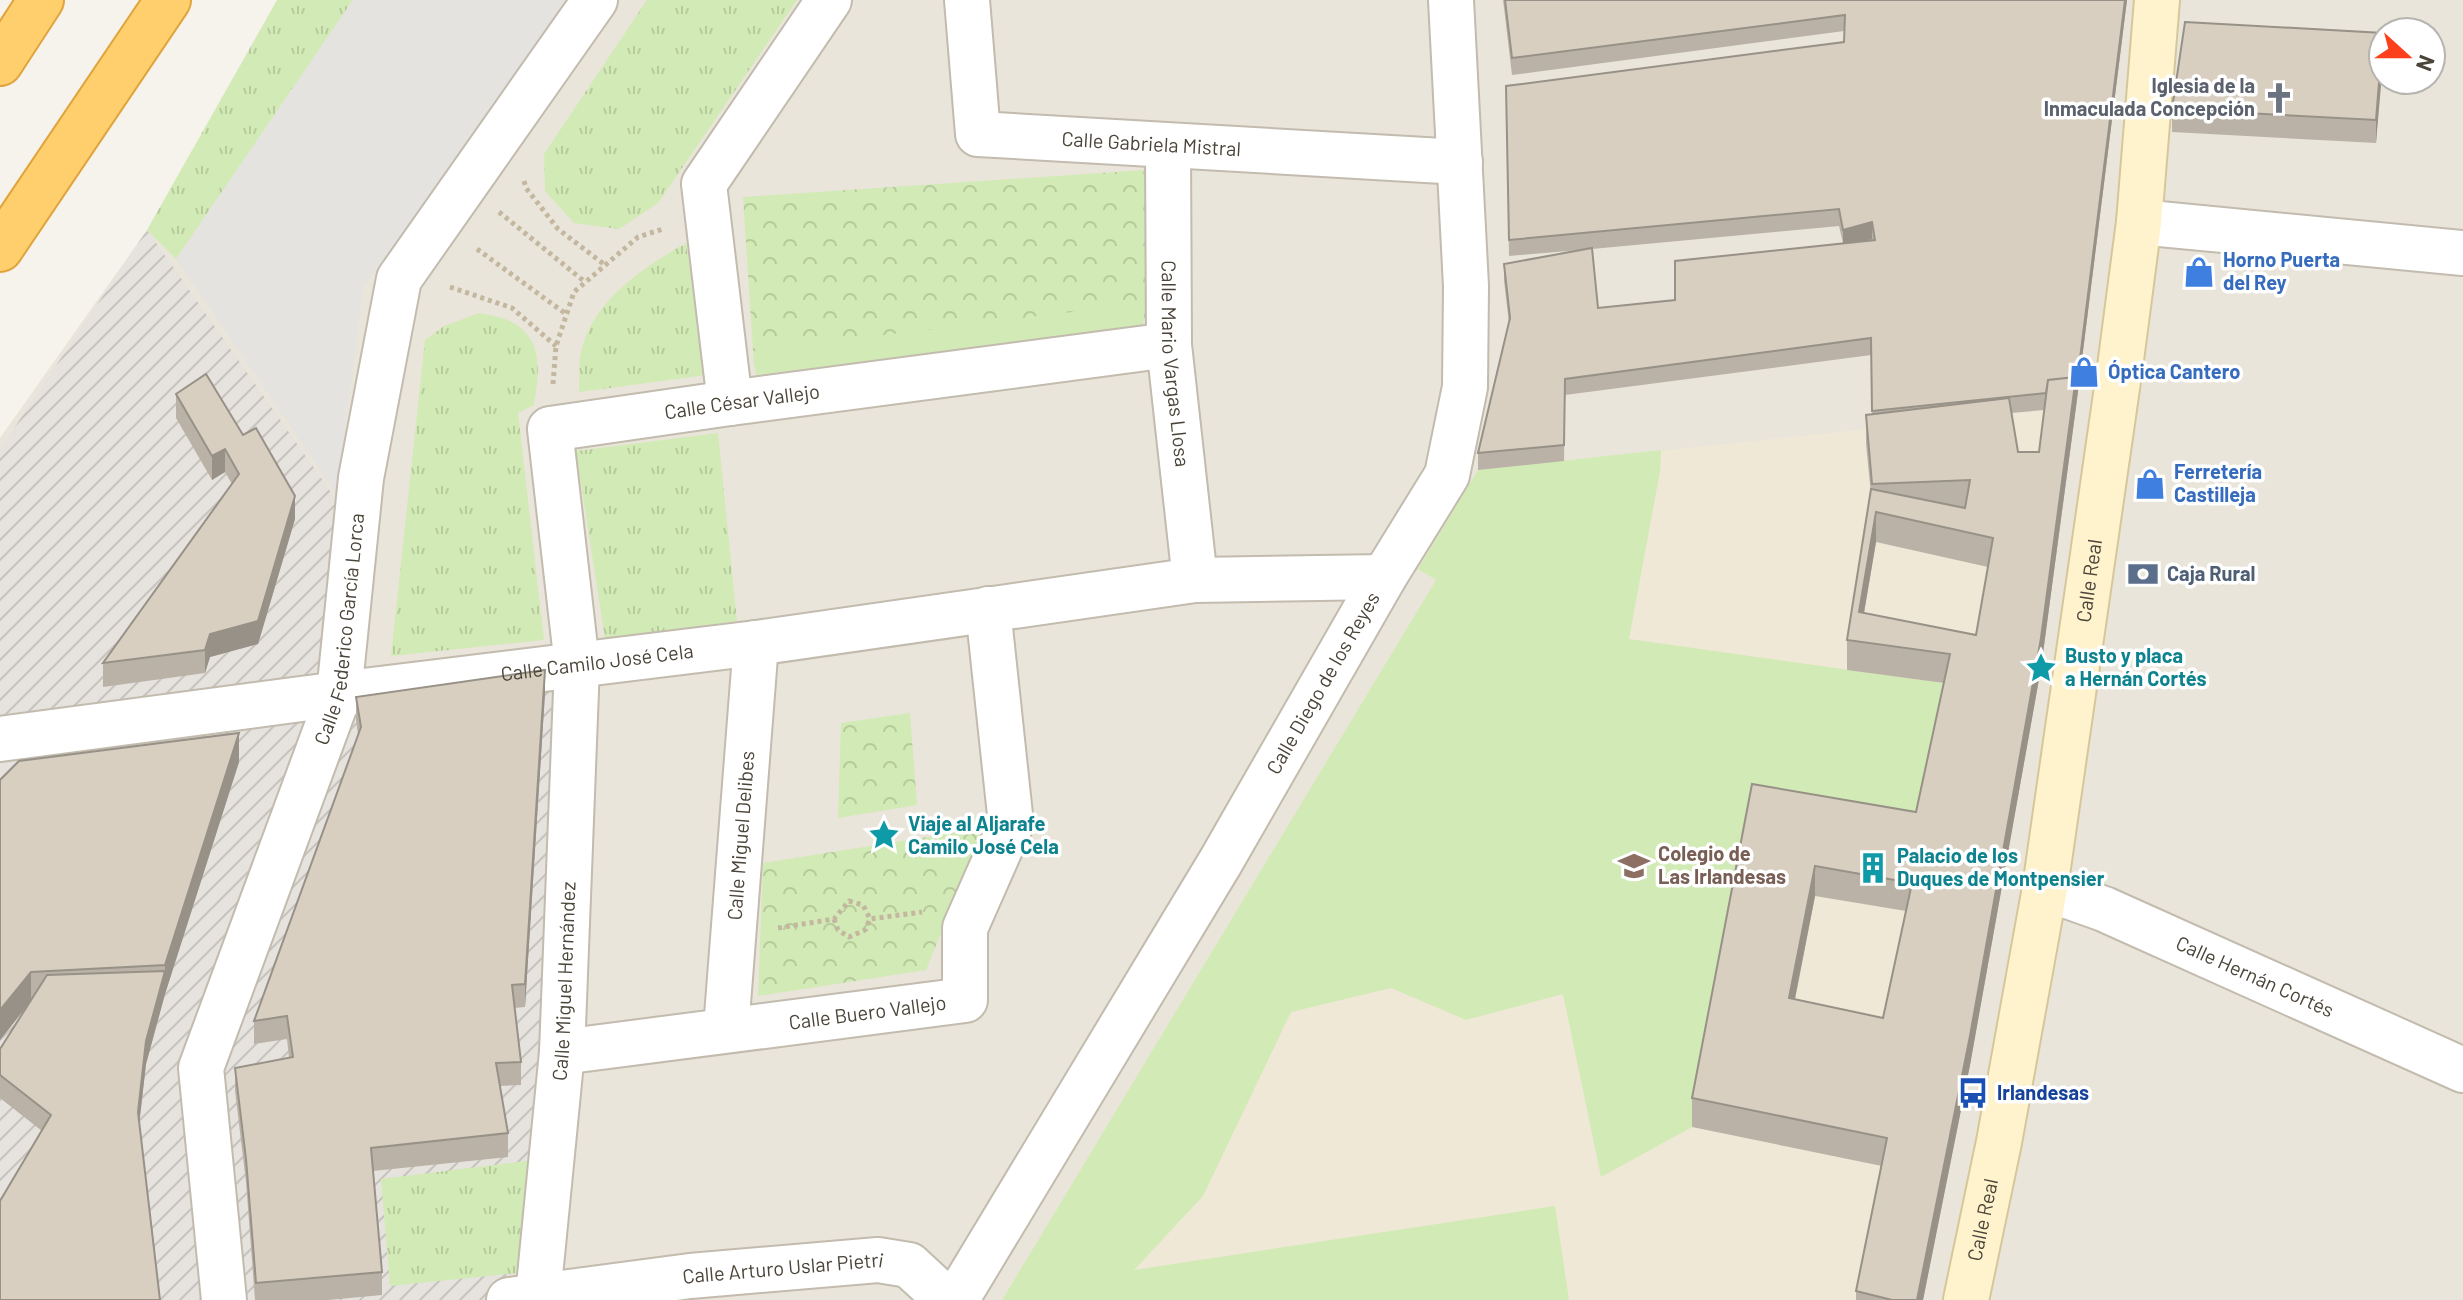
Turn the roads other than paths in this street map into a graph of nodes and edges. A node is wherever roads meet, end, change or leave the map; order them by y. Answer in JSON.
{"nodes":[{"id":1,"x":41,"y":0,"type":"edge"},
{"id":2,"x":168,"y":0,"type":"edge"},
{"id":3,"x":595,"y":0,"type":"edge"},
{"id":4,"x":829,"y":0,"type":"edge"},
{"id":5,"x":967,"y":0,"type":"edge"},
{"id":6,"x":1451,"y":0,"type":"edge"},
{"id":7,"x":2157,"y":0,"type":"edge"},
{"id":8,"x":0,"y":63,"type":"edge"},
{"id":9,"x":1168,"y":146,"type":"junction"},
{"id":10,"x":1460,"y":162,"type":"junction"},
{"id":11,"x":2139,"y":222,"type":"junction"},
{"id":12,"x":0,"y":249,"type":"edge"},
{"id":13,"x":2463,"y":253,"type":"edge"},
{"id":14,"x":1169,"y":345,"type":"junction"},
{"id":15,"x":730,"y":403,"type":"junction"},
{"id":16,"x":1384,"y":577,"type":"junction"},
{"id":17,"x":1195,"y":580,"type":"junction"},
{"id":18,"x":988,"y":609,"type":"junction"},
{"id":19,"x":756,"y":643,"type":"junction"},
{"id":20,"x":577,"y":665,"type":"junction"},
{"id":21,"x":339,"y":694,"type":"junction"},
{"id":22,"x":0,"y":739,"type":"edge"},
{"id":23,"x":2045,"y":888,"type":"junction"},
{"id":24,"x":726,"y":1029,"type":"junction"},
{"id":25,"x":562,"y":1052,"type":"junction"},
{"id":26,"x":2463,"y":1070,"type":"edge"},
{"id":27,"x":692,"y":1288,"type":"edge"},
{"id":28,"x":524,"y":1298,"type":"edge"},
{"id":29,"x":224,"y":1300,"type":"edge"},
{"id":30,"x":947,"y":1300,"type":"edge"},
{"id":31,"x":956,"y":1300,"type":"edge"},
{"id":32,"x":1966,"y":1300,"type":"edge"}],
"edges":[{"from":1,"to":8,"type":"highway"},
{"from":2,"to":12,"type":"highway"},
{"from":3,"to":21,"type":"street","name":"Calle Federico García Lorca"},
{"from":4,"to":15,"type":"street"},
{"from":5,"to":9,"type":"street","name":"Calle Gabriela Mistral"},
{"from":6,"to":10,"type":"street","name":"Calle Diego de los Reyes"},
{"from":7,"to":11,"type":"main road","name":"Calle Real"},
{"from":9,"to":10,"type":"street","name":"Calle Gabriela Mistral"},
{"from":9,"to":14,"type":"street","name":"Calle Mario Vargas Llosa"},
{"from":10,"to":16,"type":"street","name":"Calle Diego de los Reyes"},
{"from":11,"to":13,"type":"street"},
{"from":11,"to":23,"type":"main road","name":"Calle Real"},
{"from":14,"to":15,"type":"street","name":"Calle César Vallejo"},
{"from":14,"to":17,"type":"street","name":"Calle Mario Vargas Llosa"},
{"from":15,"to":20,"type":"street","name":"Calle César Vallejo"},
{"from":16,"to":17,"type":"street","name":"Calle Camilo José Cela"},
{"from":16,"to":31,"type":"street","name":"Calle Diego de los Reyes"},
{"from":17,"to":18,"type":"street","name":"Calle Camilo José Cela"},
{"from":18,"to":19,"type":"street","name":"Calle Camilo José Cela"},
{"from":18,"to":24,"type":"street","name":"Calle Buero Vallejo"},
{"from":19,"to":20,"type":"street","name":"Calle Camilo José Cela"},
{"from":19,"to":24,"type":"street","name":"Calle Miguel Delibes"},
{"from":20,"to":21,"type":"street","name":"Calle Camilo José Cela"},
{"from":20,"to":25,"type":"street","name":"Calle Miguel Hernández"},
{"from":21,"to":22,"type":"street","name":"Calle Camilo José Cela"},
{"from":21,"to":29,"type":"street","name":"Calle Federico García Lorca"},
{"from":23,"to":26,"type":"street","name":"Calle Hernán Cortés"},
{"from":23,"to":32,"type":"main road","name":"Calle Real"},
{"from":24,"to":25,"type":"street","name":"Calle Buero Vallejo"},
{"from":25,"to":28,"type":"street","name":"Calle Miguel Hernández"},
{"from":27,"to":28,"type":"street","name":"Calle Arturo Uslar Pietri"},
{"from":27,"to":30,"type":"street","name":"Calle Arturo Uslar Pietri"}]}
